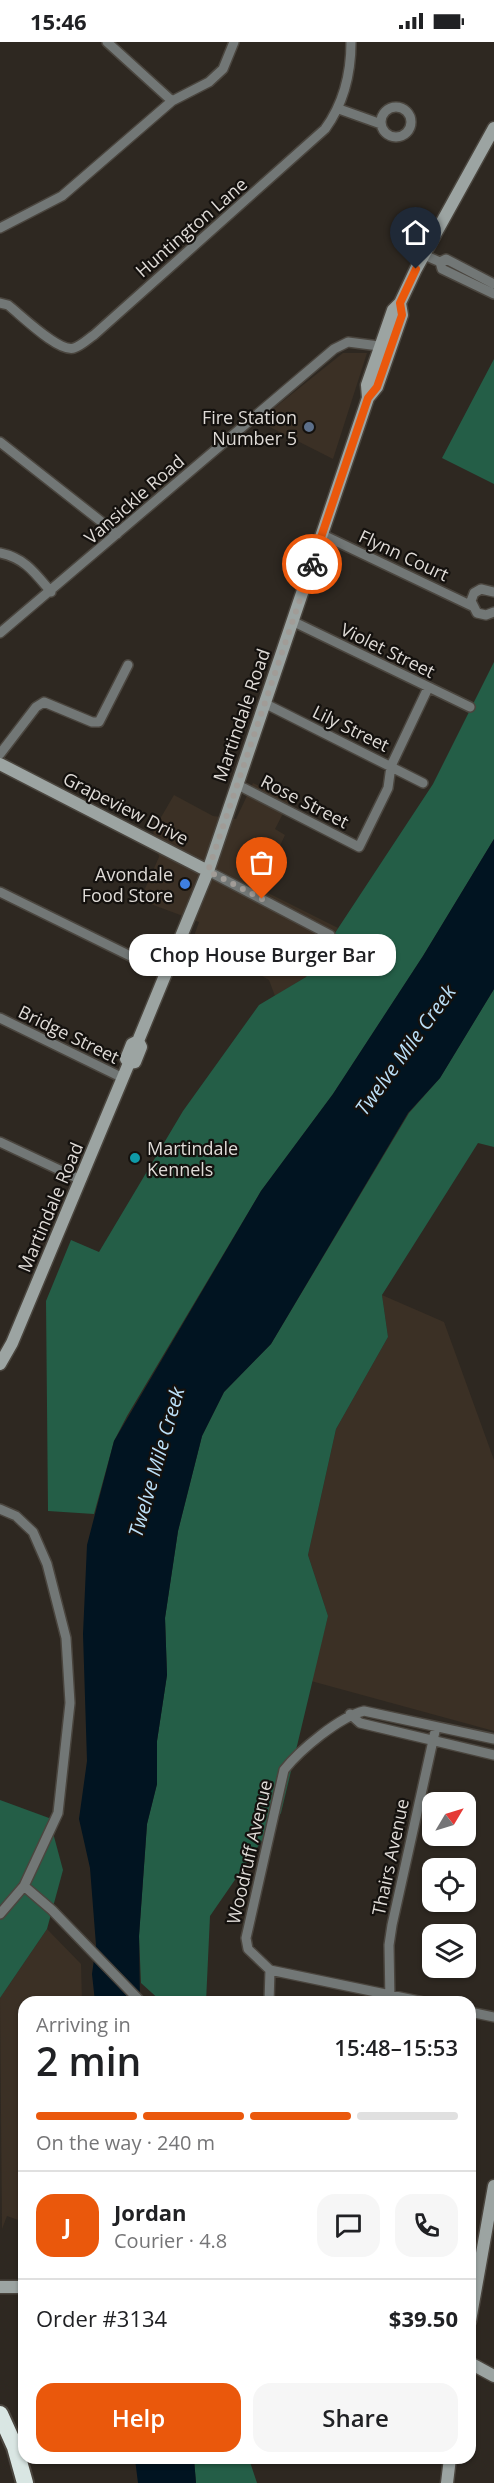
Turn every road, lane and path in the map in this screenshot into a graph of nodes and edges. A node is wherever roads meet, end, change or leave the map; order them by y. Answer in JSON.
{"nodes":[{"id":1,"x":107,"y":42,"type":"edge"},
{"id":2,"x":234,"y":42,"type":"edge"},
{"id":3,"x":351,"y":42,"type":"edge"},
{"id":4,"x":172,"y":101,"type":"junction"},
{"id":5,"x":339,"y":109,"type":"junction"},
{"id":6,"x":381,"y":124,"type":"dead end"},
{"id":7,"x":494,"y":128,"type":"edge"},
{"id":8,"x":0,"y":228,"type":"edge"},
{"id":9,"x":424,"y":255,"type":"junction"},
{"id":10,"x":440,"y":262,"type":"junction"},
{"id":11,"x":494,"y":284,"type":"edge"},
{"id":12,"x":494,"y":294,"type":"edge"},
{"id":13,"x":0,"y":303,"type":"edge"},
{"id":14,"x":400,"y":303,"type":"junction"},
{"id":15,"x":379,"y":346,"type":"junction"},
{"id":16,"x":368,"y":398,"type":"junction"},
{"id":17,"x":0,"y":442,"type":"edge"},
{"id":18,"x":117,"y":534,"type":"junction"},
{"id":19,"x":323,"y":535,"type":"junction"},
{"id":20,"x":0,"y":553,"type":"edge"},
{"id":21,"x":51,"y":592,"type":"junction"},
{"id":22,"x":494,"y":592,"type":"edge"},
{"id":23,"x":472,"y":606,"type":"junction"},
{"id":24,"x":494,"y":612,"type":"edge"},
{"id":25,"x":292,"y":621,"type":"junction"},
{"id":26,"x":0,"y":633,"type":"edge"},
{"id":27,"x":128,"y":665,"type":"dead end"},
{"id":28,"x":428,"y":688,"type":"junction"},
{"id":29,"x":264,"y":703,"type":"junction"},
{"id":30,"x":470,"y":707,"type":"dead end"},
{"id":31,"x":0,"y":754,"type":"edge"},
{"id":32,"x":0,"y":764,"type":"edge"},
{"id":33,"x":391,"y":766,"type":"junction"},
{"id":34,"x":423,"y":783,"type":"dead end"},
{"id":35,"x":236,"y":784,"type":"junction"},
{"id":36,"x":208,"y":871,"type":"junction"},
{"id":37,"x":0,"y":892,"type":"edge"},
{"id":38,"x":330,"y":935,"type":"dead end"},
{"id":39,"x":167,"y":974,"type":"junction"},
{"id":40,"x":0,"y":1018,"type":"edge"},
{"id":41,"x":123,"y":1078,"type":"junction"},
{"id":42,"x":0,"y":1142,"type":"edge"},
{"id":43,"x":81,"y":1180,"type":"junction"},
{"id":44,"x":0,"y":1364,"type":"edge"},
{"id":45,"x":0,"y":1509,"type":"edge"},
{"id":46,"x":350,"y":1714,"type":"junction"},
{"id":47,"x":436,"y":1727,"type":"junction"},
{"id":48,"x":494,"y":1739,"type":"edge"},
{"id":49,"x":433,"y":1740,"type":"junction"},
{"id":50,"x":494,"y":1755,"type":"edge"},
{"id":51,"x":24,"y":1886,"type":"junction"},
{"id":52,"x":0,"y":1914,"type":"edge"},
{"id":53,"x":270,"y":1970,"type":"junction"},
{"id":54,"x":135,"y":1996,"type":"edge"},
{"id":55,"x":269,"y":1996,"type":"edge"},
{"id":56,"x":378,"y":1996,"type":"edge"},
{"id":57,"x":390,"y":1996,"type":"edge"},
{"id":58,"x":476,"y":2014,"type":"edge"},
{"id":59,"x":494,"y":2018,"type":"edge"},
{"id":60,"x":494,"y":2186,"type":"edge"},
{"id":61,"x":0,"y":2287,"type":"edge"},
{"id":62,"x":18,"y":2287,"type":"edge"},
{"id":63,"x":476,"y":2287,"type":"edge"},
{"id":64,"x":476,"y":2366,"type":"edge"},
{"id":65,"x":494,"y":2376,"type":"edge"},
{"id":66,"x":0,"y":2414,"type":"edge"},
{"id":67,"x":18,"y":2458,"type":"edge"},
{"id":68,"x":20,"y":2464,"type":"edge"},
{"id":69,"x":449,"y":2464,"type":"edge"},
{"id":70,"x":25,"y":2483,"type":"edge"},
{"id":71,"x":447,"y":2483,"type":"edge"}],
"edges":[{"from":1,"to":4,"type":"street"},
{"from":2,"to":4,"type":"street"},
{"from":3,"to":5,"type":"street","name":"Huntington Lane"},
{"from":4,"to":8,"type":"street"},
{"from":5,"to":6,"type":"street"},
{"from":5,"to":13,"type":"street","name":"Huntington Lane"},
{"from":7,"to":9,"type":"main road","name":"Martindale Road"},
{"from":9,"to":10,"type":"street"},
{"from":9,"to":14,"type":"main road","name":"Martindale Road"},
{"from":10,"to":11,"type":"street"},
{"from":10,"to":12,"type":"street"},
{"from":14,"to":15,"type":"main road","name":"Martindale Road"},
{"from":14,"to":16,"type":"main road","name":"Martindale Road"},
{"from":15,"to":16,"type":"main road","name":"Martindale Road"},
{"from":15,"to":18,"type":"street","name":"Vansickle Road"},
{"from":16,"to":19,"type":"main road","name":"Martindale Road"},
{"from":17,"to":18,"type":"street"},
{"from":18,"to":21,"type":"street","name":"Vansickle Road"},
{"from":19,"to":23,"type":"street","name":"Flynn Court"},
{"from":19,"to":25,"type":"main road","name":"Martindale Road"},
{"from":20,"to":21,"type":"street"},
{"from":21,"to":26,"type":"street","name":"Vansickle Road"},
{"from":22,"to":23,"type":"street"},
{"from":23,"to":24,"type":"street","name":"Flynn Court"},
{"from":25,"to":28,"type":"street","name":"Violet Street"},
{"from":25,"to":29,"type":"main road","name":"Martindale Road"},
{"from":27,"to":31,"type":"street"},
{"from":28,"to":30,"type":"street","name":"Violet Street"},
{"from":28,"to":33,"type":"street"},
{"from":29,"to":33,"type":"street","name":"Lily Street"},
{"from":29,"to":35,"type":"main road","name":"Martindale Road"},
{"from":32,"to":36,"type":"main road","name":"Grapeview Drive"},
{"from":33,"to":34,"type":"street","name":"Lily Street"},
{"from":33,"to":35,"type":"street","name":"Rose Street"},
{"from":35,"to":36,"type":"main road","name":"Martindale Road"},
{"from":36,"to":38,"type":"street","name":"Grapeview Drive"},
{"from":36,"to":39,"type":"main road","name":"Martindale Road"},
{"from":37,"to":39,"type":"street"},
{"from":39,"to":41,"type":"main road","name":"Martindale Road"},
{"from":40,"to":41,"type":"street","name":"Bridge Street"},
{"from":41,"to":43,"type":"main road","name":"Martindale Road"},
{"from":42,"to":43,"type":"street"},
{"from":43,"to":44,"type":"main road","name":"Martindale Road"},
{"from":45,"to":51,"type":"street"},
{"from":46,"to":47,"type":"street"},
{"from":46,"to":49,"type":"street"},
{"from":46,"to":53,"type":"street","name":"Woodruff Avenue"},
{"from":47,"to":48,"type":"street"},
{"from":47,"to":49,"type":"street","name":"Thairs Avenue"},
{"from":49,"to":50,"type":"street"},
{"from":49,"to":57,"type":"street","name":"Thairs Avenue"},
{"from":51,"to":52,"type":"street"},
{"from":51,"to":54,"type":"street"},
{"from":53,"to":55,"type":"street"},
{"from":53,"to":56,"type":"street"},
{"from":58,"to":59,"type":"street"},
{"from":60,"to":63,"type":"main road"},
{"from":61,"to":62,"type":"main road"},
{"from":64,"to":65,"type":"main road"},
{"from":66,"to":67,"type":"highway"},
{"from":68,"to":70,"type":"highway"},
{"from":69,"to":71,"type":"main road"}]}
